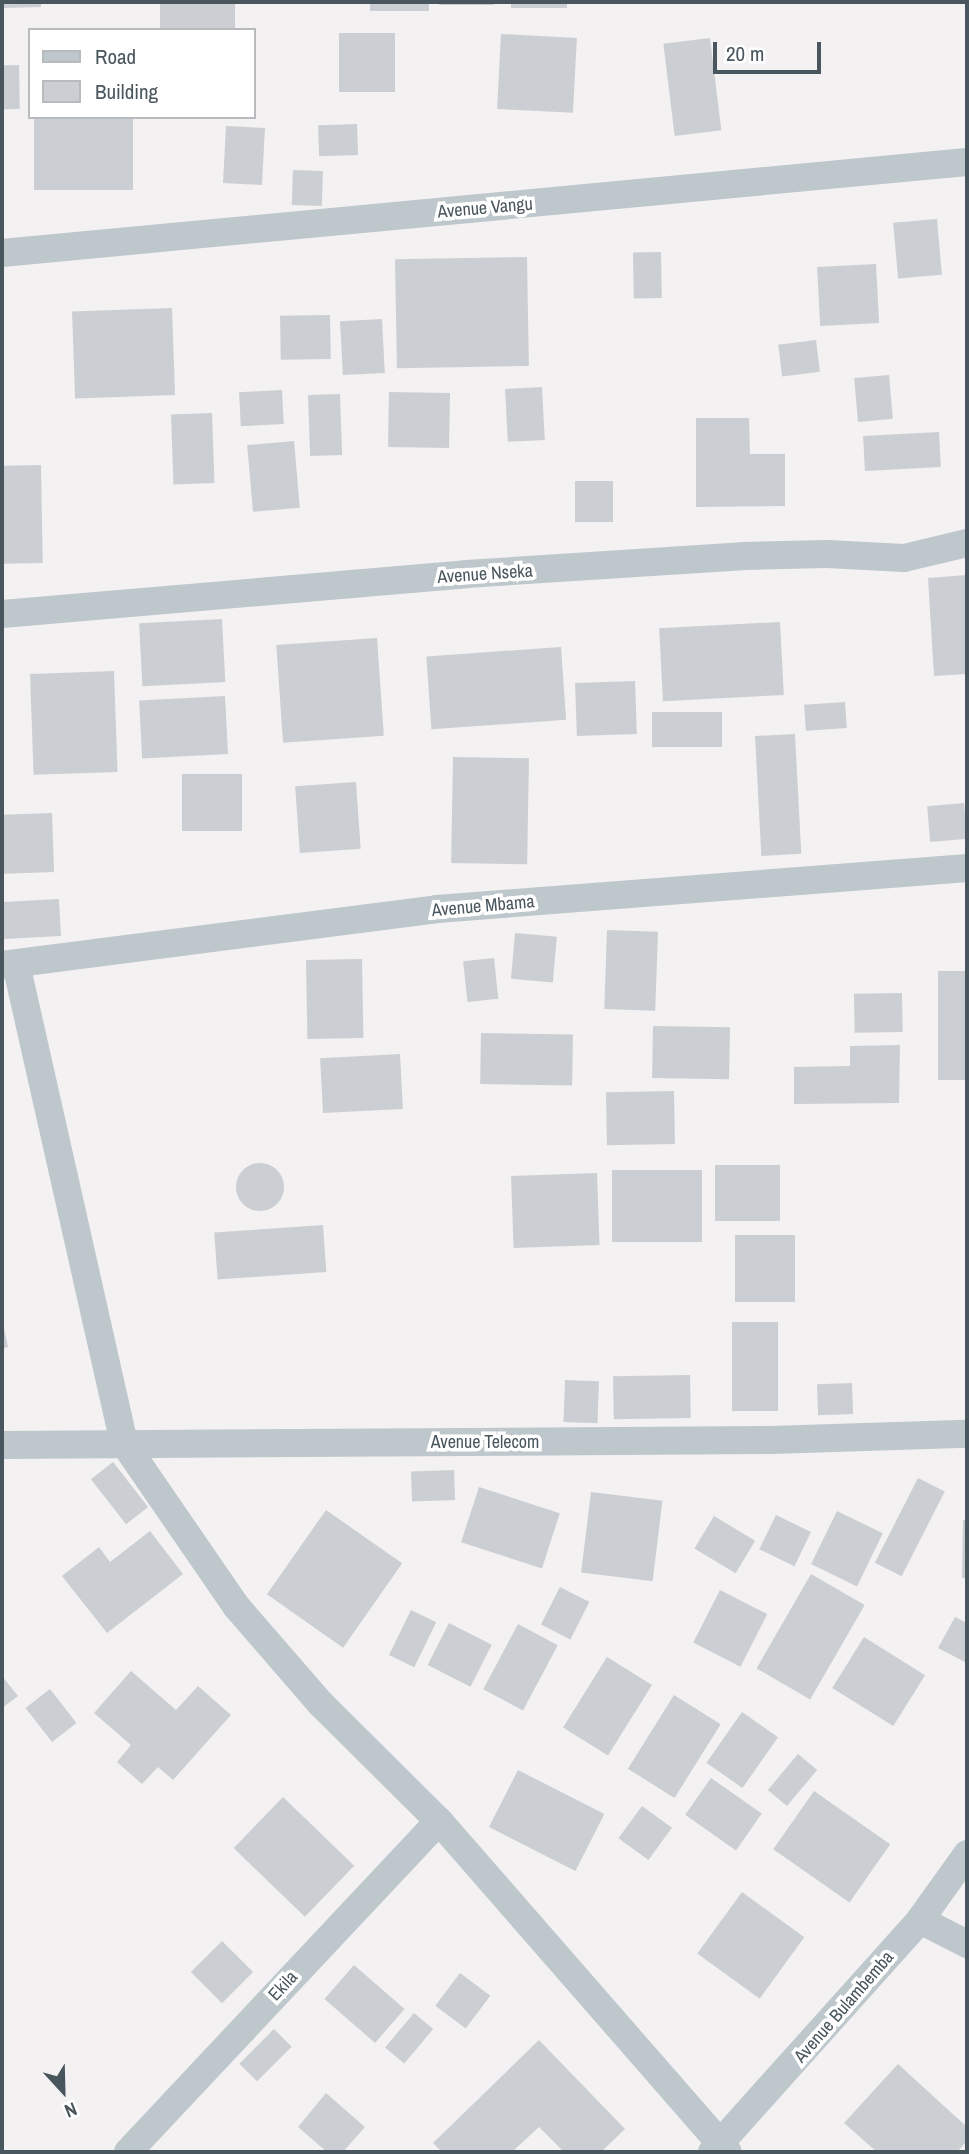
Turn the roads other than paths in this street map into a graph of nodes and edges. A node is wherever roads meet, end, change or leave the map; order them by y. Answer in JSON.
{"nodes":[{"id":1,"x":967,"y":162,"type":"edge"},
{"id":2,"x":2,"y":253,"type":"edge"},
{"id":3,"x":967,"y":543,"type":"edge"},
{"id":4,"x":2,"y":614,"type":"edge"},
{"id":5,"x":967,"y":867,"type":"edge"},
{"id":6,"x":9,"y":964,"type":"edge"},
{"id":7,"x":967,"y":1434,"type":"edge"},
{"id":8,"x":124,"y":1443,"type":"junction"},
{"id":9,"x":2,"y":1445,"type":"edge"},
{"id":10,"x":439,"y":1821,"type":"junction"},
{"id":11,"x":967,"y":1854,"type":"edge"},
{"id":12,"x":920,"y":1920,"type":"junction"},
{"id":13,"x":967,"y":1944,"type":"edge"},
{"id":14,"x":720,"y":2149,"type":"edge"},
{"id":15,"x":128,"y":2152,"type":"edge"}],
"edges":[{"from":1,"to":2,"type":"street","name":"Avenue Vangu"},
{"from":3,"to":4,"type":"street","name":"Avenue Nseka"},
{"from":5,"to":6,"type":"street","name":"Avenue Mbama"},
{"from":6,"to":8,"type":"street"},
{"from":7,"to":8,"type":"street","name":"Avenue Telecom"},
{"from":8,"to":9,"type":"street","name":"Avenue Telecom"},
{"from":8,"to":10,"type":"street"},
{"from":10,"to":14,"type":"street"},
{"from":10,"to":15,"type":"street","name":"Ekila"},
{"from":11,"to":12,"type":"street","name":"Avenue Bulambemba"},
{"from":12,"to":13,"type":"street"},
{"from":12,"to":14,"type":"street","name":"Avenue Bulambemba"}]}
